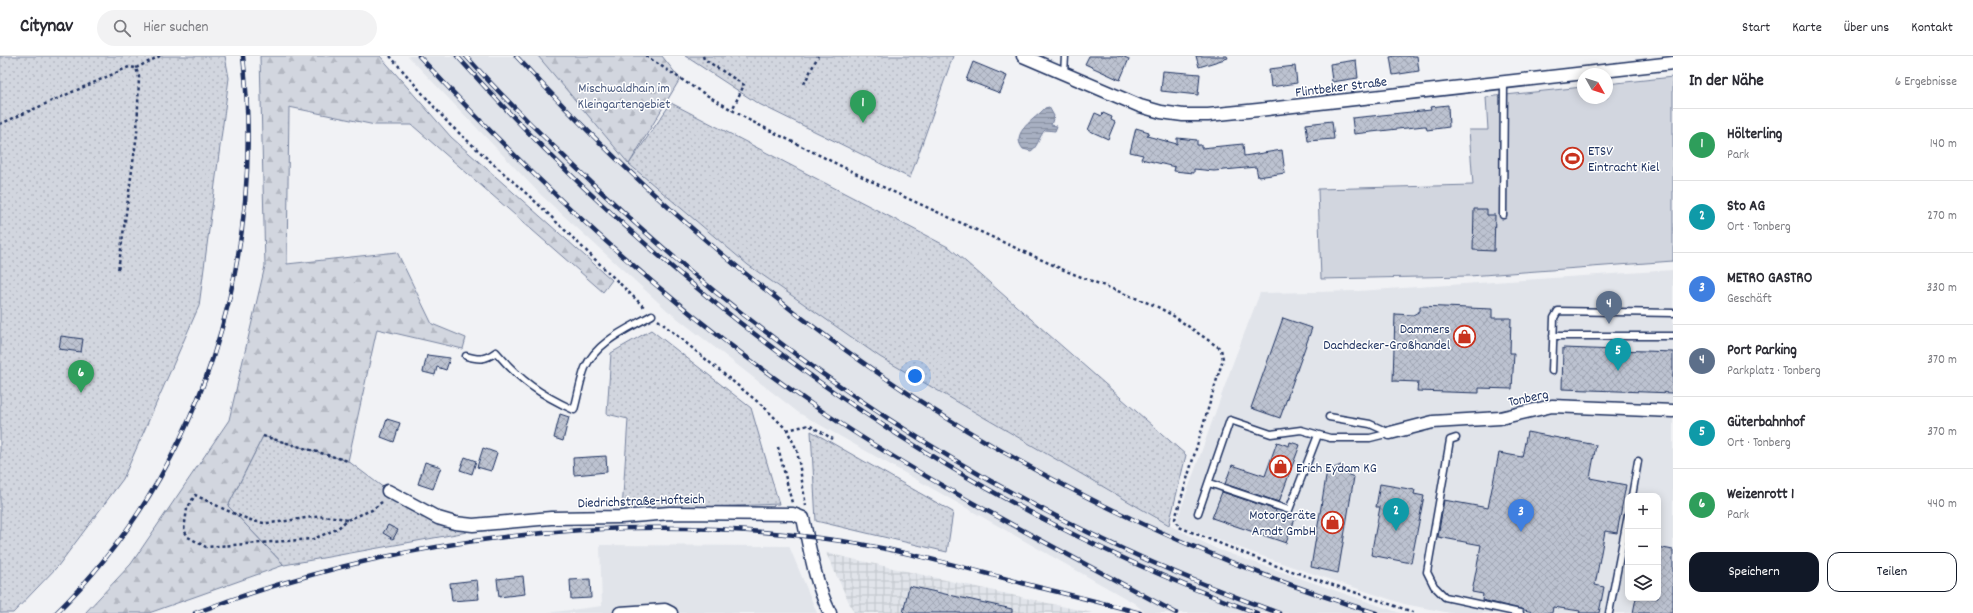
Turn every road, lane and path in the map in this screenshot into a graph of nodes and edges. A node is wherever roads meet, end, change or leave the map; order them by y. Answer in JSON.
{"nodes":[{"id":1,"x":160,"y":56,"type":"edge"},
{"id":2,"x":390,"y":56,"type":"edge"},
{"id":3,"x":646,"y":56,"type":"edge"},
{"id":4,"x":702,"y":56,"type":"edge"},
{"id":5,"x":818,"y":56,"type":"edge"},
{"id":6,"x":1023,"y":56,"type":"edge"},
{"id":7,"x":1065,"y":56,"type":"edge"},
{"id":8,"x":1673,"y":63,"type":"edge"},
{"id":9,"x":136,"y":68,"type":"junction"},
{"id":10,"x":1064,"y":73,"type":"junction"},
{"id":11,"x":1504,"y":82,"type":"junction"},
{"id":12,"x":804,"y":84,"type":"dead end"},
{"id":13,"x":732,"y":110,"type":"junction"},
{"id":14,"x":0,"y":124,"type":"edge"},
{"id":15,"x":1504,"y":215,"type":"dead end"},
{"id":16,"x":118,"y":271,"type":"dead end"},
{"id":17,"x":1673,"y":313,"type":"edge"},
{"id":18,"x":652,"y":316,"type":"junction"},
{"id":19,"x":1553,"y":336,"type":"junction"},
{"id":20,"x":1673,"y":336,"type":"edge"},
{"id":21,"x":466,"y":356,"type":"dead end"},
{"id":22,"x":1552,"y":371,"type":"dead end"},
{"id":23,"x":1673,"y":411,"type":"edge"},
{"id":24,"x":1329,"y":416,"type":"dead end"},
{"id":25,"x":787,"y":430,"type":"junction"},
{"id":26,"x":1390,"y":433,"type":"junction"},
{"id":27,"x":1318,"y":435,"type":"junction"},
{"id":28,"x":263,"y":436,"type":"dead end"},
{"id":29,"x":1456,"y":438,"type":"dead end"},
{"id":30,"x":833,"y":439,"type":"dead end"},
{"id":31,"x":778,"y":447,"type":"dead end"},
{"id":32,"x":348,"y":461,"type":"dead end"},
{"id":33,"x":1638,"y":461,"type":"dead end"},
{"id":34,"x":1209,"y":483,"type":"junction"},
{"id":35,"x":390,"y":492,"type":"joint"},
{"id":36,"x":1633,"y":493,"type":"edge"},
{"id":37,"x":1198,"y":513,"type":"dead end"},
{"id":38,"x":798,"y":516,"type":"junction"},
{"id":39,"x":347,"y":520,"type":"junction"},
{"id":40,"x":1625,"y":529,"type":"edge"},
{"id":41,"x":620,"y":613,"type":"edge"},
{"id":42,"x":671,"y":613,"type":"edge"},
{"id":43,"x":830,"y":613,"type":"edge"},
{"id":44,"x":1416,"y":613,"type":"edge"},
{"id":45,"x":1520,"y":613,"type":"edge"},
{"id":46,"x":1609,"y":613,"type":"edge"}],
"edges":[{"from":1,"to":9,"type":"path"},
{"from":2,"to":18,"type":"path"},
{"from":3,"to":13,"type":"path"},
{"from":4,"to":13,"type":"path"},
{"from":5,"to":12,"type":"path"},
{"from":6,"to":10,"type":"street","name":"Flintbeker Straße"},
{"from":7,"to":10,"type":"lane"},
{"from":8,"to":11,"type":"street","name":"Flintbeker Straße"},
{"from":9,"to":14,"type":"path"},
{"from":9,"to":16,"type":"path"},
{"from":10,"to":11,"type":"street","name":"Flintbeker Straße"},
{"from":11,"to":15,"type":"lane"},
{"from":13,"to":44,"type":"path"},
{"from":17,"to":19,"type":"lane"},
{"from":18,"to":21,"type":"lane"},
{"from":18,"to":25,"type":"path"},
{"from":19,"to":20,"type":"lane"},
{"from":19,"to":22,"type":"lane"},
{"from":23,"to":26,"type":"street","name":"Tonberg"},
{"from":24,"to":26,"type":"lane"},
{"from":25,"to":30,"type":"path"},
{"from":25,"to":38,"type":"path"},
{"from":26,"to":27,"type":"lane"},
{"from":27,"to":34,"type":"lane"},
{"from":27,"to":34,"type":"lane"},
{"from":28,"to":32,"type":"path"},
{"from":29,"to":45,"type":"lane"},
{"from":31,"to":38,"type":"path"},
{"from":33,"to":36,"type":"lane"},
{"from":34,"to":37,"type":"lane"},
{"from":35,"to":38,"type":"street","name":"Diedrichstraße-Hofteich"},
{"from":35,"to":39,"type":"path"},
{"from":38,"to":43,"type":"street"},
{"from":39,"to":39,"type":"path"},
{"from":40,"to":46,"type":"lane"},
{"from":41,"to":42,"type":"street"}]}
